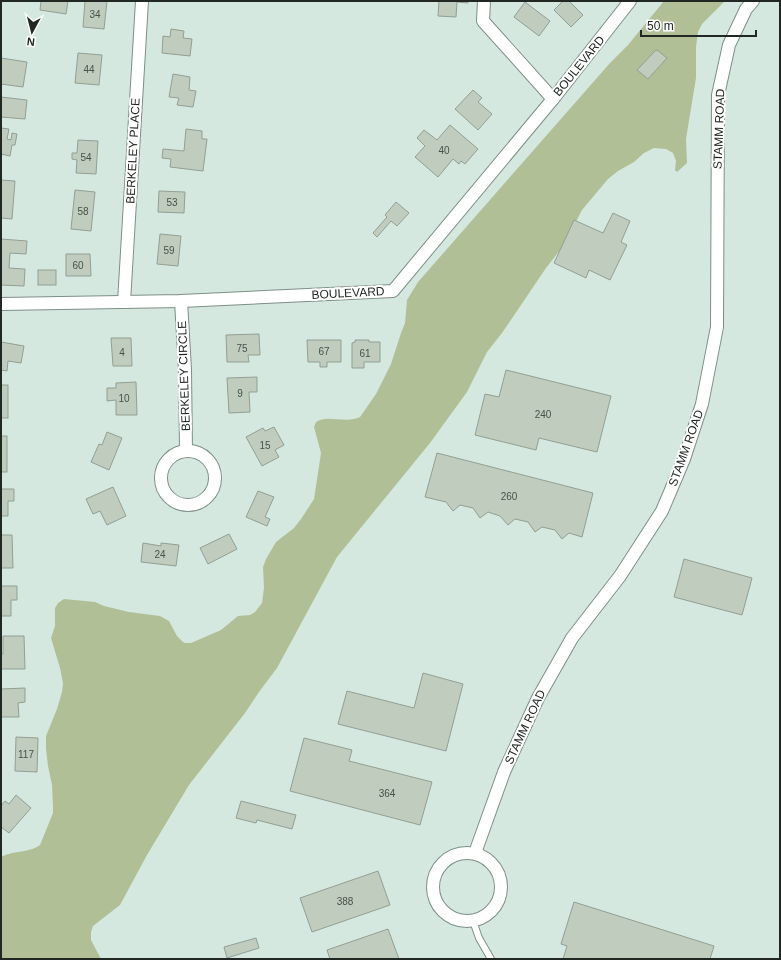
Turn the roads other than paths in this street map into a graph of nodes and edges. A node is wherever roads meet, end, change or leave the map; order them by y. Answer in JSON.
{"nodes":[{"id":1,"x":142,"y":1,"type":"edge"},
{"id":2,"x":484,"y":1,"type":"edge"},
{"id":3,"x":630,"y":1,"type":"edge"},
{"id":4,"x":754,"y":1,"type":"edge"},
{"id":5,"x":553,"y":99,"type":"junction"},
{"id":6,"x":181,"y":301,"type":"junction"},
{"id":7,"x":124,"y":302,"type":"junction"},
{"id":8,"x":1,"y":304,"type":"edge"},
{"id":9,"x":186,"y":451,"type":"junction"},
{"id":10,"x":475,"y":853,"type":"junction"},
{"id":11,"x":473,"y":921,"type":"junction"},
{"id":12,"x":491,"y":959,"type":"edge"}],
"edges":[{"from":1,"to":7,"type":"street","name":"BERKELEY PLACE"},
{"from":2,"to":5,"type":"street"},
{"from":3,"to":5,"type":"street","name":"BOULEVARD"},
{"from":4,"to":10,"type":"street","name":"STAMM ROAD"},
{"from":5,"to":6,"type":"street","name":"BOULEVARD"},
{"from":6,"to":7,"type":"street","name":"BOULEVARD"},
{"from":6,"to":9,"type":"street","name":"BERKELEY CIRCLE"},
{"from":7,"to":8,"type":"street","name":"BOULEVARD"},
{"from":9,"to":9,"type":"street"},
{"from":10,"to":11,"type":"street"},
{"from":10,"to":11,"type":"street"},
{"from":11,"to":12,"type":"lane"}]}
